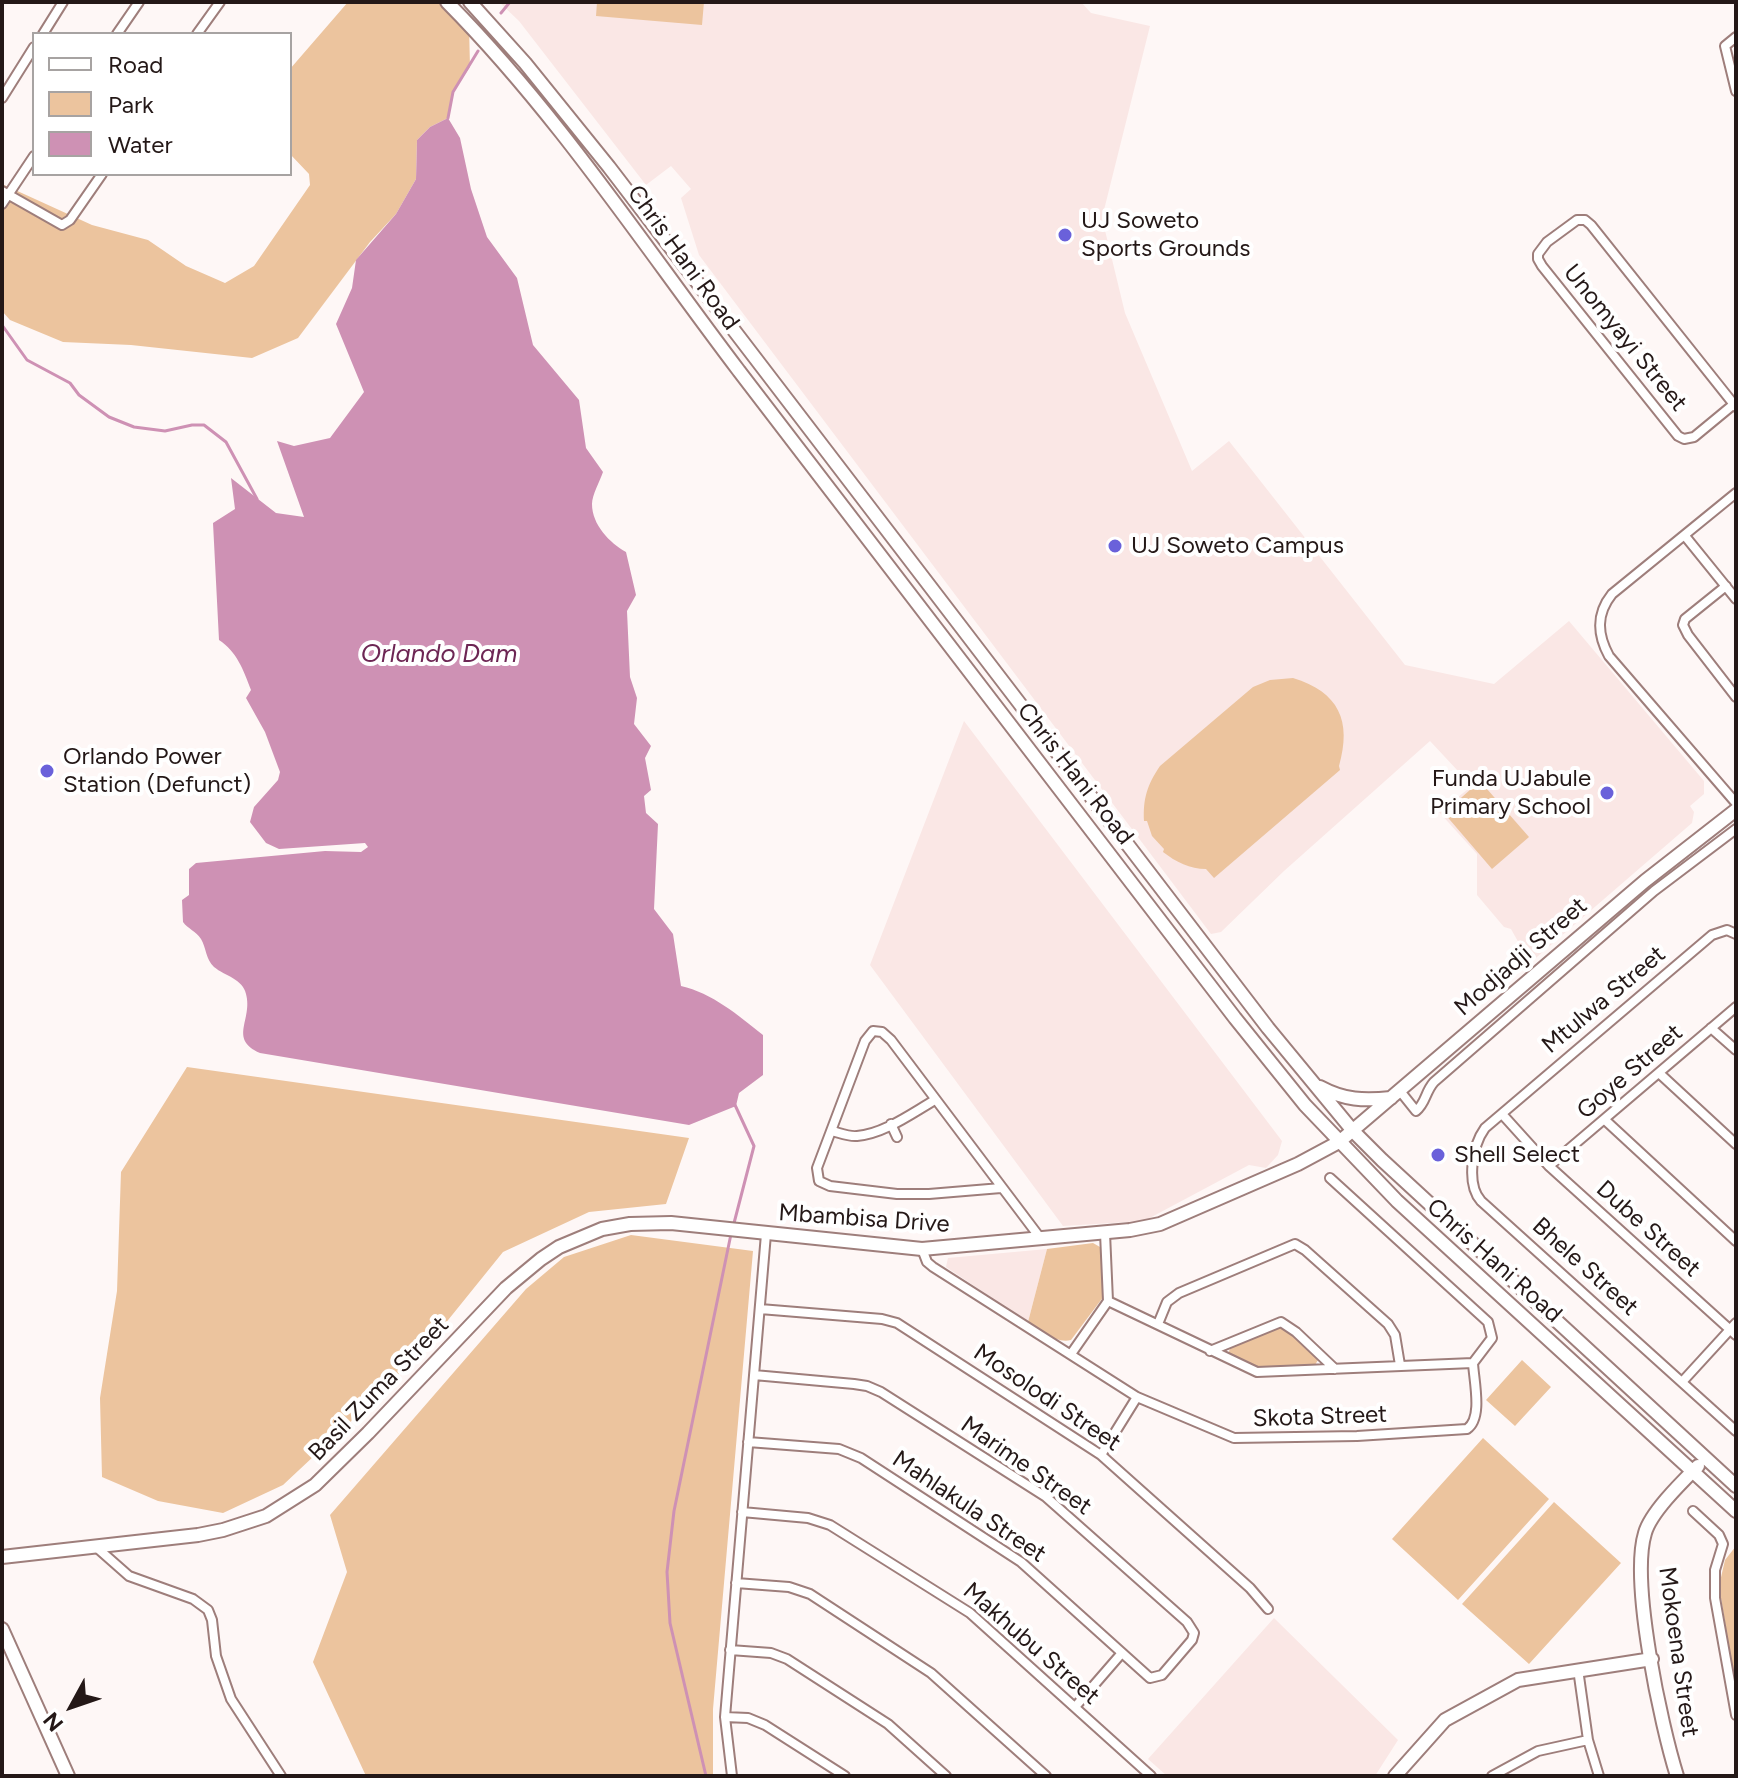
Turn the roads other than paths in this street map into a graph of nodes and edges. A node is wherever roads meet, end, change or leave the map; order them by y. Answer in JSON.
{"nodes":[{"id":1,"x":63,"y":2,"type":"edge"},
{"id":2,"x":139,"y":2,"type":"edge"},
{"id":3,"x":220,"y":2,"type":"edge"},
{"id":4,"x":447,"y":2,"type":"edge"},
{"id":5,"x":470,"y":2,"type":"edge"},
{"id":6,"x":44,"y":32,"type":"edge"},
{"id":7,"x":118,"y":32,"type":"edge"},
{"id":8,"x":198,"y":32,"type":"edge"},
{"id":9,"x":1736,"y":37,"type":"edge"},
{"id":10,"x":32,"y":50,"type":"edge"},
{"id":11,"x":1736,"y":91,"type":"edge"},
{"id":12,"x":2,"y":98,"type":"edge"},
{"id":13,"x":32,"y":159,"type":"edge"},
{"id":14,"x":101,"y":176,"type":"edge"},
{"id":15,"x":5,"y":193,"type":"edge"},
{"id":16,"x":2,"y":204,"type":"edge"},
{"id":17,"x":723,"y":315,"type":"junction"},
{"id":18,"x":706,"y":328,"type":"junction"},
{"id":19,"x":1735,"y":406,"type":"edge"},
{"id":20,"x":1736,"y":493,"type":"edge"},
{"id":21,"x":1685,"y":536,"type":"junction"},
{"id":22,"x":1726,"y":586,"type":"junction"},
{"id":23,"x":1736,"y":599,"type":"edge"},
{"id":24,"x":1736,"y":697,"type":"edge"},
{"id":25,"x":1736,"y":803,"type":"edge"},
{"id":26,"x":1736,"y":810,"type":"edge"},
{"id":27,"x":1736,"y":829,"type":"edge"},
{"id":28,"x":1650,"y":886,"type":"junction"},
{"id":29,"x":1736,"y":934,"type":"edge"},
{"id":30,"x":1736,"y":1007,"type":"edge"},
{"id":31,"x":1711,"y":1028,"type":"junction"},
{"id":32,"x":1736,"y":1050,"type":"edge"},
{"id":33,"x":1659,"y":1073,"type":"junction"},
{"id":34,"x":1311,"y":1081,"type":"junction"},
{"id":35,"x":1395,"y":1094,"type":"junction"},
{"id":36,"x":935,"y":1100,"type":"junction"},
{"id":37,"x":1502,"y":1114,"type":"junction"},
{"id":38,"x":1605,"y":1120,"type":"junction"},
{"id":39,"x":891,"y":1124,"type":"junction"},
{"id":40,"x":832,"y":1131,"type":"junction"},
{"id":41,"x":1353,"y":1131,"type":"junction"},
{"id":42,"x":897,"y":1137,"type":"dead end"},
{"id":43,"x":1339,"y":1142,"type":"junction"},
{"id":44,"x":1736,"y":1144,"type":"edge"},
{"id":45,"x":1549,"y":1166,"type":"junction"},
{"id":46,"x":1330,"y":1178,"type":"dead end"},
{"id":47,"x":1001,"y":1188,"type":"junction"},
{"id":48,"x":1105,"y":1233,"type":"junction"},
{"id":49,"x":766,"y":1234,"type":"junction"},
{"id":50,"x":1041,"y":1239,"type":"junction"},
{"id":51,"x":1736,"y":1241,"type":"edge"},
{"id":52,"x":922,"y":1249,"type":"junction"},
{"id":53,"x":1108,"y":1301,"type":"junction"},
{"id":54,"x":760,"y":1309,"type":"junction"},
{"id":55,"x":1158,"y":1324,"type":"junction"},
{"id":56,"x":1734,"y":1329,"type":"edge"},
{"id":57,"x":1210,"y":1351,"type":"junction"},
{"id":58,"x":1071,"y":1354,"type":"junction"},
{"id":59,"x":1473,"y":1363,"type":"junction"},
{"id":60,"x":1400,"y":1365,"type":"junction"},
{"id":61,"x":1335,"y":1369,"type":"junction"},
{"id":62,"x":754,"y":1375,"type":"junction"},
{"id":63,"x":1682,"y":1382,"type":"junction"},
{"id":64,"x":1137,"y":1397,"type":"junction"},
{"id":65,"x":1736,"y":1431,"type":"edge"},
{"id":66,"x":748,"y":1442,"type":"junction"},
{"id":67,"x":1101,"y":1455,"type":"junction"},
{"id":68,"x":1704,"y":1458,"type":"junction"},
{"id":69,"x":1693,"y":1471,"type":"junction"},
{"id":70,"x":1736,"y":1486,"type":"edge"},
{"id":71,"x":1693,"y":1511,"type":"dead end"},
{"id":72,"x":1736,"y":1511,"type":"edge"},
{"id":73,"x":742,"y":1512,"type":"junction"},
{"id":74,"x":95,"y":1546,"type":"junction"},
{"id":75,"x":2,"y":1557,"type":"edge"},
{"id":76,"x":736,"y":1583,"type":"junction"},
{"id":77,"x":1268,"y":1609,"type":"dead end"},
{"id":78,"x":2,"y":1629,"type":"edge"},
{"id":79,"x":730,"y":1650,"type":"junction"},
{"id":80,"x":1121,"y":1654,"type":"junction"},
{"id":81,"x":1652,"y":1659,"type":"junction"},
{"id":82,"x":1578,"y":1669,"type":"junction"},
{"id":83,"x":1075,"y":1707,"type":"junction"},
{"id":84,"x":1736,"y":1715,"type":"edge"},
{"id":85,"x":725,"y":1717,"type":"junction"},
{"id":86,"x":1588,"y":1740,"type":"junction"},
{"id":87,"x":1146,"y":1774,"type":"edge"},
{"id":88,"x":68,"y":1776,"type":"edge"},
{"id":89,"x":281,"y":1776,"type":"edge"},
{"id":90,"x":732,"y":1776,"type":"edge"},
{"id":91,"x":845,"y":1776,"type":"edge"},
{"id":92,"x":946,"y":1776,"type":"edge"},
{"id":93,"x":1046,"y":1776,"type":"edge"},
{"id":94,"x":1395,"y":1776,"type":"edge"},
{"id":95,"x":1492,"y":1776,"type":"edge"},
{"id":96,"x":1599,"y":1776,"type":"edge"},
{"id":97,"x":1677,"y":1776,"type":"edge"}],
"edges":[{"from":1,"to":6,"type":"street"},
{"from":2,"to":7,"type":"street"},
{"from":3,"to":8,"type":"street"},
{"from":4,"to":18,"type":"main road","name":"Chris Hani Road"},
{"from":5,"to":17,"type":"main road","name":"Chris Hani Road"},
{"from":9,"to":11,"type":"street"},
{"from":10,"to":12,"type":"street"},
{"from":13,"to":15,"type":"street"},
{"from":14,"to":15,"type":"street"},
{"from":15,"to":16,"type":"street"},
{"from":17,"to":18,"type":"main road"},
{"from":17,"to":34,"type":"main road","name":"Chris Hani Road"},
{"from":18,"to":43,"type":"main road","name":"Chris Hani Road"},
{"from":19,"to":19,"type":"street","name":"Unomyayi Street"},
{"from":20,"to":21,"type":"street"},
{"from":21,"to":22,"type":"street"},
{"from":21,"to":25,"type":"street"},
{"from":22,"to":23,"type":"street"},
{"from":22,"to":24,"type":"street"},
{"from":26,"to":28,"type":"main road","name":"Modjadji Street"},
{"from":27,"to":28,"type":"street"},
{"from":28,"to":35,"type":"main road","name":"Modjadji Street"},
{"from":28,"to":35,"type":"street"},
{"from":29,"to":37,"type":"street","name":"Mtulwa Street"},
{"from":30,"to":31,"type":"street","name":"Goye Street"},
{"from":31,"to":32,"type":"street"},
{"from":31,"to":33,"type":"street","name":"Goye Street"},
{"from":33,"to":38,"type":"street","name":"Goye Street"},
{"from":33,"to":44,"type":"street"},
{"from":34,"to":35,"type":"main road"},
{"from":34,"to":41,"type":"main road","name":"Chris Hani Road"},
{"from":35,"to":41,"type":"main road","name":"Modjadji Street"},
{"from":36,"to":39,"type":"street"},
{"from":36,"to":40,"type":"street"},
{"from":36,"to":47,"type":"street"},
{"from":37,"to":45,"type":"street","name":"Dube Street"},
{"from":37,"to":63,"type":"street","name":"Bhele Street"},
{"from":38,"to":45,"type":"street","name":"Goye Street"},
{"from":38,"to":51,"type":"street"},
{"from":39,"to":40,"type":"street"},
{"from":39,"to":42,"type":"street"},
{"from":40,"to":47,"type":"street"},
{"from":41,"to":43,"type":"main road","name":"Modjadji Street"},
{"from":41,"to":68,"type":"main road","name":"Chris Hani Road"},
{"from":43,"to":48,"type":"main road","name":"Mbambisa Drive"},
{"from":43,"to":69,"type":"main road","name":"Chris Hani Road"},
{"from":45,"to":56,"type":"street","name":"Dube Street"},
{"from":46,"to":59,"type":"street"},
{"from":47,"to":50,"type":"street"},
{"from":48,"to":50,"type":"main road","name":"Mbambisa Drive"},
{"from":48,"to":53,"type":"street"},
{"from":49,"to":52,"type":"main road","name":"Mbambisa Drive"},
{"from":49,"to":54,"type":"street","name":"Mbambisa Drive"},
{"from":49,"to":74,"type":"main road","name":"Basil Zuma Street"},
{"from":50,"to":52,"type":"main road","name":"Mbambisa Drive"},
{"from":52,"to":58,"type":"street","name":"Skota Street"},
{"from":53,"to":55,"type":"street"},
{"from":53,"to":58,"type":"street"},
{"from":54,"to":62,"type":"street","name":"Mbambisa Drive"},
{"from":54,"to":67,"type":"street","name":"Mosolodi Street"},
{"from":55,"to":57,"type":"street"},
{"from":55,"to":60,"type":"street"},
{"from":56,"to":63,"type":"street"},
{"from":57,"to":61,"type":"street"},
{"from":57,"to":61,"type":"street"},
{"from":58,"to":64,"type":"street","name":"Skota Street"},
{"from":59,"to":60,"type":"street"},
{"from":59,"to":64,"type":"street","name":"Skota Street"},
{"from":60,"to":61,"type":"street"},
{"from":62,"to":66,"type":"street","name":"Mbambisa Drive"},
{"from":62,"to":80,"type":"street","name":"Marime Street"},
{"from":63,"to":65,"type":"street","name":"Bhele Street"},
{"from":64,"to":67,"type":"street"},
{"from":66,"to":73,"type":"street","name":"Mbambisa Drive"},
{"from":66,"to":80,"type":"street","name":"Mahlakula Street"},
{"from":67,"to":77,"type":"street","name":"Mosolodi Street"},
{"from":68,"to":69,"type":"main road","name":"Mokoena Street"},
{"from":68,"to":70,"type":"main road","name":"Chris Hani Road"},
{"from":69,"to":72,"type":"main road","name":"Chris Hani Road"},
{"from":69,"to":81,"type":"main road","name":"Mokoena Street"},
{"from":71,"to":84,"type":"street"},
{"from":73,"to":76,"type":"street","name":"Mbambisa Drive"},
{"from":73,"to":83,"type":"street","name":"Makhubu Street"},
{"from":74,"to":75,"type":"main road","name":"Basil Zuma Street"},
{"from":74,"to":89,"type":"street"},
{"from":76,"to":79,"type":"street","name":"Mbambisa Drive"},
{"from":76,"to":93,"type":"street"},
{"from":78,"to":88,"type":"main road"},
{"from":79,"to":85,"type":"street","name":"Mbambisa Drive"},
{"from":79,"to":92,"type":"street"},
{"from":80,"to":83,"type":"street"},
{"from":81,"to":82,"type":"main road"},
{"from":81,"to":97,"type":"main road","name":"Mokoena Street"},
{"from":82,"to":86,"type":"street"},
{"from":82,"to":94,"type":"main road"},
{"from":83,"to":87,"type":"street","name":"Makhubu Street"},
{"from":85,"to":90,"type":"street","name":"Mbambisa Drive"},
{"from":85,"to":91,"type":"street"},
{"from":86,"to":95,"type":"street"},
{"from":86,"to":96,"type":"street"}]}
